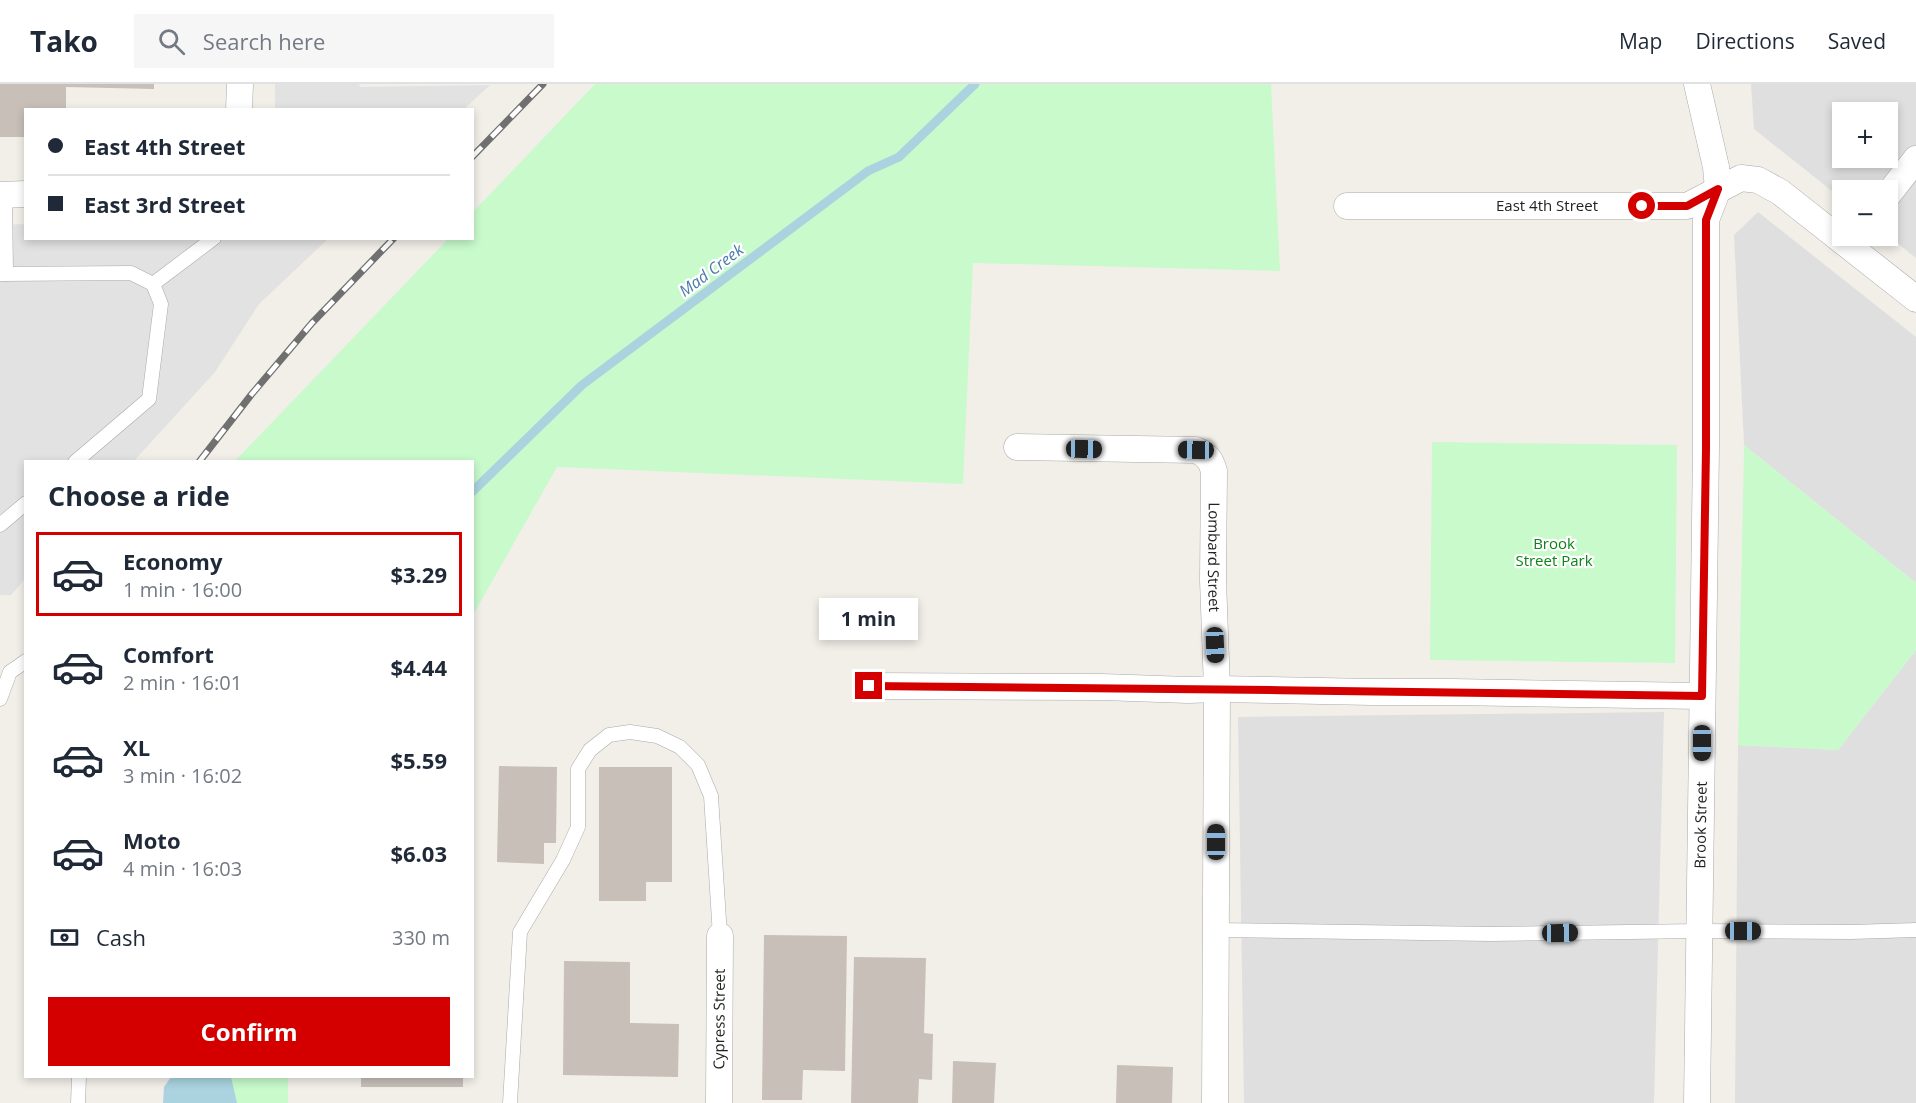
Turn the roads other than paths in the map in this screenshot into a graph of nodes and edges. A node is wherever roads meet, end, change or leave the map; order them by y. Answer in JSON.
{"nodes":[{"id":1,"x":240,"y":84,"type":"edge"},
{"id":2,"x":1697,"y":84,"type":"edge"},
{"id":3,"x":239,"y":108,"type":"edge"},
{"id":4,"x":1916,"y":159,"type":"edge"},
{"id":5,"x":1898,"y":182,"type":"edge"},
{"id":6,"x":1718,"y":189,"type":"junction"},
{"id":7,"x":10,"y":195,"type":"edge"},
{"id":8,"x":1347,"y":206,"type":"dead end"},
{"id":9,"x":1832,"y":226,"type":"edge"},
{"id":10,"x":211,"y":240,"type":"edge"},
{"id":11,"x":1859,"y":246,"type":"edge"},
{"id":12,"x":3,"y":274,"type":"edge"},
{"id":13,"x":153,"y":284,"type":"junction"},
{"id":14,"x":1916,"y":299,"type":"edge"},
{"id":15,"x":1017,"y":447,"type":"dead end"},
{"id":16,"x":77,"y":460,"type":"edge"},
{"id":17,"x":24,"y":505,"type":"edge"},
{"id":18,"x":0,"y":525,"type":"edge"},
{"id":19,"x":24,"y":663,"type":"edge"},
{"id":20,"x":869,"y":686,"type":"dead end"},
{"id":21,"x":1217,"y":688,"type":"junction"},
{"id":22,"x":1702,"y":696,"type":"junction"},
{"id":23,"x":0,"y":699,"type":"edge"},
{"id":24,"x":1216,"y":930,"type":"junction"},
{"id":25,"x":1916,"y":930,"type":"edge"},
{"id":26,"x":1700,"y":931,"type":"junction"},
{"id":27,"x":720,"y":936,"type":"joint"},
{"id":28,"x":79,"y":1078,"type":"edge"},
{"id":29,"x":78,"y":1103,"type":"edge"},
{"id":30,"x":510,"y":1103,"type":"edge"},
{"id":31,"x":719,"y":1103,"type":"edge"},
{"id":32,"x":1215,"y":1103,"type":"edge"},
{"id":33,"x":1697,"y":1103,"type":"edge"}],
"edges":[{"from":1,"to":3,"type":"street"},
{"from":2,"to":6,"type":"street","name":"Brook Street"},
{"from":4,"to":5,"type":"street"},
{"from":6,"to":8,"type":"street","name":"East 4th Street"},
{"from":6,"to":9,"type":"street","name":"East 4th Street"},
{"from":6,"to":22,"type":"street","name":"Brook Street"},
{"from":7,"to":12,"type":"lane"},
{"from":10,"to":13,"type":"lane"},
{"from":11,"to":14,"type":"street","name":"East 4th Street"},
{"from":12,"to":13,"type":"lane"},
{"from":13,"to":16,"type":"lane"},
{"from":15,"to":21,"type":"street","name":"Lombard Street"},
{"from":17,"to":18,"type":"lane"},
{"from":19,"to":23,"type":"lane"},
{"from":20,"to":21,"type":"street"},
{"from":21,"to":22,"type":"street"},
{"from":21,"to":24,"type":"street","name":"Lombard Street"},
{"from":22,"to":26,"type":"street","name":"Brook Street"},
{"from":24,"to":26,"type":"lane"},
{"from":24,"to":32,"type":"street","name":"Lombard Street"},
{"from":25,"to":26,"type":"lane"},
{"from":26,"to":33,"type":"street","name":"Brook Street"},
{"from":27,"to":30,"type":"lane"},
{"from":27,"to":31,"type":"street","name":"Cypress Street"},
{"from":28,"to":29,"type":"lane"}]}
